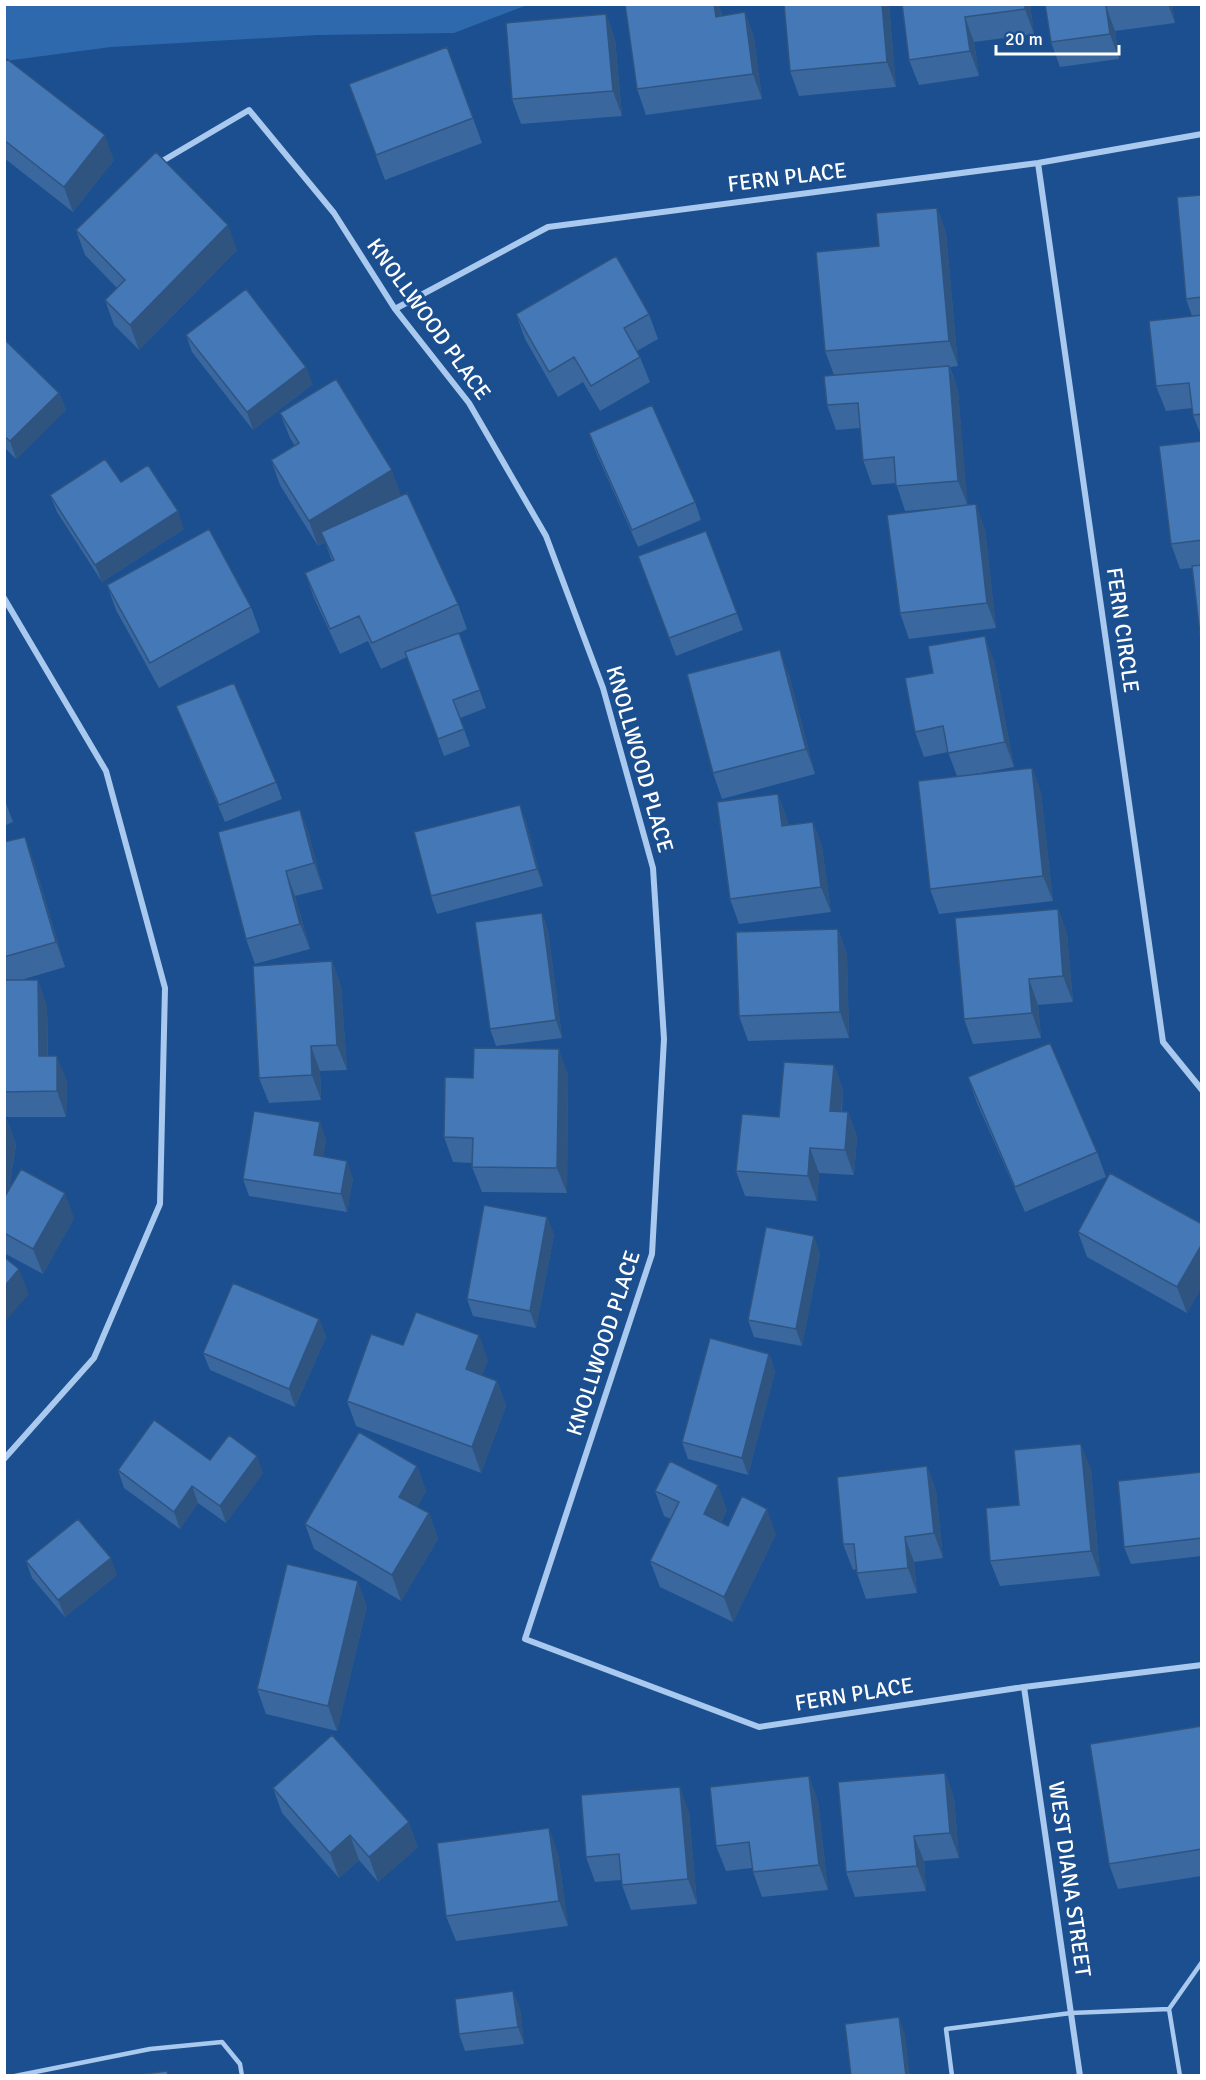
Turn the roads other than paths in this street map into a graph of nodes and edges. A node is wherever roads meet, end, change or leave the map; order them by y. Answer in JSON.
{"nodes":[{"id":1,"x":1202,"y":134,"type":"edge"},
{"id":2,"x":1038,"y":162,"type":"junction"},
{"id":3,"x":150,"y":169,"type":"edge"},
{"id":4,"x":394,"y":309,"type":"junction"},
{"id":5,"x":4,"y":598,"type":"edge"},
{"id":6,"x":1202,"y":1090,"type":"edge"},
{"id":7,"x":4,"y":1459,"type":"edge"},
{"id":8,"x":525,"y":1639,"type":"joint"},
{"id":9,"x":1202,"y":1665,"type":"edge"},
{"id":10,"x":1024,"y":1687,"type":"junction"},
{"id":11,"x":1202,"y":1962,"type":"edge"},
{"id":12,"x":1169,"y":2009,"type":"junction"},
{"id":13,"x":1071,"y":2013,"type":"junction"},
{"id":14,"x":15,"y":2076,"type":"edge"},
{"id":15,"x":242,"y":2076,"type":"edge"},
{"id":16,"x":952,"y":2076,"type":"edge"},
{"id":17,"x":1080,"y":2076,"type":"edge"},
{"id":18,"x":1180,"y":2076,"type":"edge"}],
"edges":[{"from":1,"to":2,"type":"street","name":"FERN PLACE"},
{"from":2,"to":4,"type":"street","name":"FERN PLACE"},
{"from":2,"to":6,"type":"street","name":"FERN CIRCLE"},
{"from":3,"to":4,"type":"street","name":"KNOLLWOOD PLACE"},
{"from":4,"to":8,"type":"street","name":"KNOLLWOOD PLACE"},
{"from":5,"to":7,"type":"street"},
{"from":8,"to":10,"type":"street","name":"FERN PLACE"},
{"from":9,"to":10,"type":"street","name":"FERN PLACE"},
{"from":10,"to":13,"type":"street","name":"WEST DIANA STREET"},
{"from":11,"to":12,"type":"lane"},
{"from":12,"to":13,"type":"lane"},
{"from":12,"to":18,"type":"lane"},
{"from":13,"to":16,"type":"lane"},
{"from":13,"to":17,"type":"street","name":"WEST DIANA STREET"},
{"from":14,"to":15,"type":"lane"}]}
